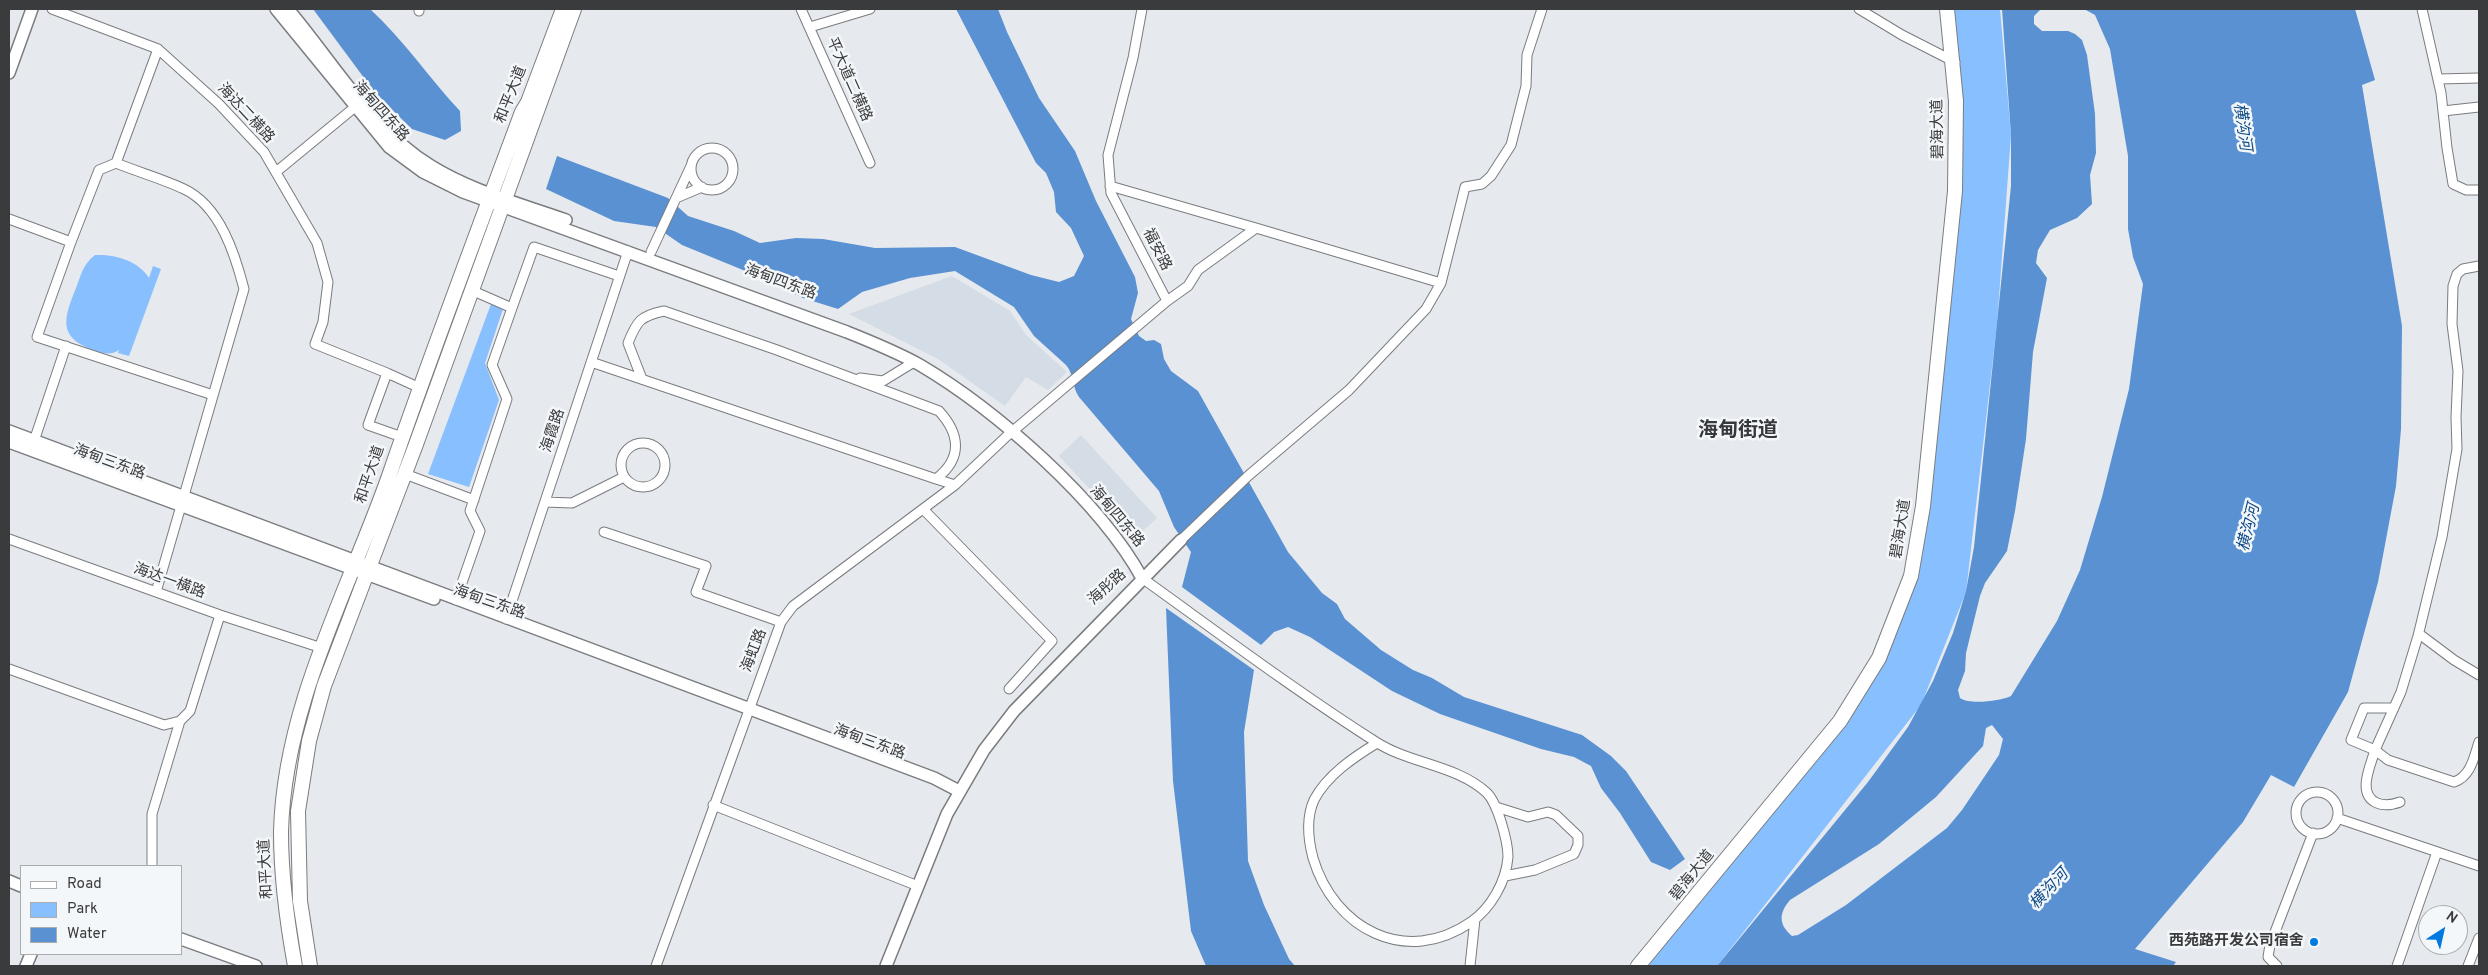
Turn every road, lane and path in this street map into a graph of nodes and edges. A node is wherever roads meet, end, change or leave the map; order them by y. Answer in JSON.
{"nodes":[{"id":1,"x":28,"y":9,"type":"edge"},
{"id":2,"x":32,"y":9,"type":"edge"},
{"id":3,"x":52,"y":9,"type":"edge"},
{"id":4,"x":276,"y":9,"type":"edge"},
{"id":5,"x":288,"y":9,"type":"edge"},
{"id":6,"x":563,"y":9,"type":"edge"},
{"id":7,"x":574,"y":9,"type":"edge"},
{"id":8,"x":801,"y":9,"type":"edge"},
{"id":9,"x":870,"y":9,"type":"edge"},
{"id":10,"x":1142,"y":9,"type":"edge"},
{"id":11,"x":1542,"y":9,"type":"edge"},
{"id":12,"x":1859,"y":9,"type":"edge"},
{"id":13,"x":1947,"y":9,"type":"edge"},
{"id":14,"x":1953,"y":9,"type":"edge"},
{"id":15,"x":2422,"y":9,"type":"edge"},
{"id":16,"x":810,"y":27,"type":"junction"},
{"id":17,"x":158,"y":49,"type":"junction"},
{"id":18,"x":9,"y":59,"type":"edge"},
{"id":19,"x":1955,"y":62,"type":"junction"},
{"id":20,"x":9,"y":72,"type":"edge"},
{"id":21,"x":2479,"y":78,"type":"edge"},
{"id":22,"x":2438,"y":79,"type":"junction"},
{"id":23,"x":355,"y":107,"type":"junction"},
{"id":24,"x":2479,"y":107,"type":"edge"},
{"id":25,"x":2443,"y":111,"type":"junction"},
{"id":26,"x":116,"y":163,"type":"junction"},
{"id":27,"x":692,"y":163,"type":"junction"},
{"id":28,"x":870,"y":163,"type":"dead end"},
{"id":29,"x":276,"y":172,"type":"junction"},
{"id":30,"x":1110,"y":186,"type":"junction"},
{"id":31,"x":702,"y":187,"type":"junction"},
{"id":32,"x":2479,"y":190,"type":"edge"},
{"id":33,"x":676,"y":198,"type":"junction"},
{"id":34,"x":496,"y":199,"type":"junction"},
{"id":35,"x":9,"y":219,"type":"edge"},
{"id":36,"x":1256,"y":228,"type":"junction"},
{"id":37,"x":71,"y":242,"type":"junction"},
{"id":38,"x":628,"y":251,"type":"junction"},
{"id":39,"x":651,"y":252,"type":"junction"},
{"id":40,"x":2479,"y":266,"type":"edge"},
{"id":41,"x":619,"y":276,"type":"junction"},
{"id":42,"x":1441,"y":283,"type":"junction"},
{"id":43,"x":471,"y":290,"type":"junction"},
{"id":44,"x":1166,"y":301,"type":"junction"},
{"id":45,"x":512,"y":308,"type":"junction"},
{"id":46,"x":66,"y":346,"type":"junction"},
{"id":47,"x":591,"y":362,"type":"junction"},
{"id":48,"x":914,"y":362,"type":"junction"},
{"id":49,"x":387,"y":373,"type":"junction"},
{"id":50,"x":845,"y":376,"type":"junction"},
{"id":51,"x":642,"y":380,"type":"junction"},
{"id":52,"x":420,"y":388,"type":"junction"},
{"id":53,"x":213,"y":395,"type":"junction"},
{"id":54,"x":9,"y":431,"type":"edge"},
{"id":55,"x":1012,"y":432,"type":"junction"},
{"id":56,"x":402,"y":437,"type":"junction"},
{"id":57,"x":34,"y":441,"type":"junction"},
{"id":58,"x":9,"y":442,"type":"edge"},
{"id":59,"x":405,"y":474,"type":"junction"},
{"id":60,"x":624,"y":477,"type":"junction"},
{"id":61,"x":936,"y":478,"type":"junction"},
{"id":62,"x":955,"y":485,"type":"junction"},
{"id":63,"x":474,"y":500,"type":"junction"},
{"id":64,"x":182,"y":501,"type":"junction"},
{"id":65,"x":545,"y":502,"type":"junction"},
{"id":66,"x":923,"y":509,"type":"junction"},
{"id":67,"x":604,"y":532,"type":"dead end"},
{"id":68,"x":9,"y":539,"type":"edge"},
{"id":69,"x":1181,"y":540,"type":"joint"},
{"id":70,"x":354,"y":565,"type":"junction"},
{"id":71,"x":368,"y":570,"type":"junction"},
{"id":72,"x":1142,"y":578,"type":"junction"},
{"id":73,"x":156,"y":592,"type":"junction"},
{"id":74,"x":456,"y":600,"type":"junction"},
{"id":75,"x":220,"y":615,"type":"junction"},
{"id":76,"x":506,"y":619,"type":"junction"},
{"id":77,"x":781,"y":622,"type":"junction"},
{"id":78,"x":2418,"y":636,"type":"junction"},
{"id":79,"x":322,"y":648,"type":"junction"},
{"id":80,"x":9,"y":670,"type":"edge"},
{"id":81,"x":2479,"y":675,"type":"edge"},
{"id":82,"x":1009,"y":689,"type":"dead end"},
{"id":83,"x":2394,"y":708,"type":"junction"},
{"id":84,"x":747,"y":710,"type":"junction"},
{"id":85,"x":180,"y":721,"type":"junction"},
{"id":86,"x":1368,"y":736,"type":"junction"},
{"id":87,"x":2479,"y":742,"type":"edge"},
{"id":88,"x":1377,"y":743,"type":"junction"},
{"id":89,"x":2375,"y":750,"type":"junction"},
{"id":90,"x":1362,"y":752,"type":"junction"},
{"id":91,"x":956,"y":792,"type":"junction"},
{"id":92,"x":2400,"y":802,"type":"dead end"},
{"id":93,"x":713,"y":805,"type":"junction"},
{"id":94,"x":1496,"y":807,"type":"junction"},
{"id":95,"x":2337,"y":818,"type":"junction"},
{"id":96,"x":2312,"y":833,"type":"junction"},
{"id":97,"x":2437,"y":852,"type":"junction"},
{"id":98,"x":152,"y":865,"type":"edge"},
{"id":99,"x":2479,"y":866,"type":"edge"},
{"id":100,"x":1505,"y":876,"type":"junction"},
{"id":101,"x":916,"y":885,"type":"junction"},
{"id":102,"x":1475,"y":920,"type":"junction"},
{"id":103,"x":2479,"y":938,"type":"edge"},
{"id":104,"x":182,"y":939,"type":"edge"},
{"id":105,"x":182,"y":945,"type":"edge"},
{"id":106,"x":237,"y":966,"type":"edge"},
{"id":107,"x":256,"y":966,"type":"edge"},
{"id":108,"x":295,"y":966,"type":"edge"},
{"id":109,"x":310,"y":966,"type":"edge"},
{"id":110,"x":656,"y":966,"type":"edge"},
{"id":111,"x":881,"y":966,"type":"edge"},
{"id":112,"x":886,"y":966,"type":"edge"},
{"id":113,"x":1470,"y":966,"type":"edge"},
{"id":114,"x":1638,"y":966,"type":"edge"},
{"id":115,"x":1648,"y":966,"type":"edge"},
{"id":116,"x":2277,"y":966,"type":"edge"},
{"id":117,"x":2397,"y":966,"type":"edge"},
{"id":118,"x":2468,"y":966,"type":"edge"}],
"edges":[{"from":1,"to":18,"type":"main road"},
{"from":2,"to":20,"type":"main road"},
{"from":3,"to":17,"type":"street","name":"海达二横路"},
{"from":4,"to":23,"type":"main road","name":"海甸四东路"},
{"from":5,"to":34,"type":"main road","name":"海甸四东路"},
{"from":6,"to":34,"type":"main road","name":"和平大道"},
{"from":7,"to":34,"type":"main road","name":"和平大道"},
{"from":8,"to":16,"type":"street","name":"平大道二横路"},
{"from":9,"to":16,"type":"street"},
{"from":10,"to":30,"type":"street","name":"福安路"},
{"from":11,"to":42,"type":"street"},
{"from":12,"to":19,"type":"street"},
{"from":13,"to":19,"type":"main road","name":"碧海大道"},
{"from":14,"to":19,"type":"main road","name":"碧海大道"},
{"from":15,"to":22,"type":"street"},
{"from":16,"to":28,"type":"street","name":"平大道二横路"},
{"from":17,"to":26,"type":"street"},
{"from":17,"to":29,"type":"street","name":"海达二横路"},
{"from":19,"to":114,"type":"main road","name":"碧海大道"},
{"from":19,"to":115,"type":"main road","name":"碧海大道"},
{"from":21,"to":22,"type":"street"},
{"from":22,"to":25,"type":"street"},
{"from":23,"to":29,"type":"street"},
{"from":23,"to":34,"type":"main road","name":"海甸四东路"},
{"from":24,"to":25,"type":"street"},
{"from":25,"to":32,"type":"street"},
{"from":26,"to":37,"type":"street"},
{"from":26,"to":53,"type":"street"},
{"from":27,"to":31,"type":"street"},
{"from":27,"to":31,"type":"street"},
{"from":27,"to":33,"type":"street"},
{"from":29,"to":49,"type":"street","name":"海达二横路"},
{"from":30,"to":36,"type":"street"},
{"from":30,"to":44,"type":"street","name":"福安路"},
{"from":31,"to":33,"type":"street"},
{"from":33,"to":39,"type":"street"},
{"from":34,"to":38,"type":"main road","name":"海甸四东路"},
{"from":34,"to":39,"type":"main road","name":"海甸四东路"},
{"from":34,"to":43,"type":"main road","name":"和平大道"},
{"from":34,"to":52,"type":"main road","name":"和平大道"},
{"from":35,"to":37,"type":"street"},
{"from":36,"to":42,"type":"street"},
{"from":36,"to":44,"type":"street"},
{"from":37,"to":46,"type":"street"},
{"from":38,"to":41,"type":"street","name":"海霞路"},
{"from":38,"to":48,"type":"main road","name":"海甸四东路"},
{"from":39,"to":55,"type":"main road","name":"海甸四东路"},
{"from":40,"to":78,"type":"street"},
{"from":41,"to":45,"type":"street"},
{"from":41,"to":47,"type":"street","name":"海霞路"},
{"from":42,"to":69,"type":"street"},
{"from":43,"to":45,"type":"street"},
{"from":43,"to":59,"type":"main road","name":"和平大道"},
{"from":44,"to":55,"type":"street"},
{"from":45,"to":63,"type":"street"},
{"from":46,"to":53,"type":"street"},
{"from":46,"to":57,"type":"street"},
{"from":47,"to":51,"type":"street"},
{"from":47,"to":65,"type":"street","name":"海霞路"},
{"from":48,"to":50,"type":"street"},
{"from":48,"to":55,"type":"main road","name":"海甸四东路"},
{"from":49,"to":52,"type":"street"},
{"from":49,"to":56,"type":"street"},
{"from":50,"to":51,"type":"street"},
{"from":50,"to":61,"type":"street"},
{"from":51,"to":61,"type":"street"},
{"from":52,"to":56,"type":"main road","name":"和平大道"},
{"from":53,"to":64,"type":"street"},
{"from":54,"to":57,"type":"main road"},
{"from":55,"to":62,"type":"street","name":"海虹路"},
{"from":55,"to":72,"type":"main road","name":"海甸四东路"},
{"from":56,"to":70,"type":"main road","name":"和平大道"},
{"from":57,"to":64,"type":"main road"},
{"from":58,"to":64,"type":"main road","name":"海甸三东路"},
{"from":59,"to":63,"type":"street"},
{"from":59,"to":71,"type":"main road","name":"和平大道"},
{"from":60,"to":60,"type":"street"},
{"from":60,"to":65,"type":"street"},
{"from":61,"to":62,"type":"street"},
{"from":62,"to":66,"type":"street","name":"海虹路"},
{"from":63,"to":74,"type":"street"},
{"from":64,"to":70,"type":"main road"},
{"from":64,"to":73,"type":"street"},
{"from":65,"to":76,"type":"street","name":"海霞路"},
{"from":66,"to":77,"type":"street","name":"海虹路"},
{"from":66,"to":82,"type":"street"},
{"from":67,"to":77,"type":"street"},
{"from":68,"to":73,"type":"street","name":"海达一横路"},
{"from":69,"to":72,"type":"main road","name":"海彤路"},
{"from":70,"to":71,"type":"main road"},
{"from":70,"to":79,"type":"main road","name":"和平大道"},
{"from":71,"to":74,"type":"main road"},
{"from":71,"to":84,"type":"main road","name":"海甸三东路"},
{"from":71,"to":109,"type":"main road","name":"和平大道"},
{"from":72,"to":86,"type":"street"},
{"from":72,"to":91,"type":"main road","name":"海彤路"},
{"from":73,"to":75,"type":"street","name":"海达一横路"},
{"from":74,"to":76,"type":"main road"},
{"from":75,"to":79,"type":"street","name":"海达一横路"},
{"from":75,"to":85,"type":"street"},
{"from":76,"to":84,"type":"main road"},
{"from":77,"to":84,"type":"street","name":"海虹路"},
{"from":78,"to":81,"type":"street"},
{"from":78,"to":83,"type":"street"},
{"from":79,"to":108,"type":"main road","name":"和平大道"},
{"from":80,"to":85,"type":"street"},
{"from":83,"to":89,"type":"street"},
{"from":83,"to":89,"type":"street"},
{"from":84,"to":91,"type":"main road"},
{"from":84,"to":93,"type":"street","name":"海虹路"},
{"from":85,"to":98,"type":"street"},
{"from":86,"to":88,"type":"street"},
{"from":86,"to":90,"type":"street"},
{"from":87,"to":89,"type":"street"},
{"from":88,"to":90,"type":"street"},
{"from":88,"to":94,"type":"street"},
{"from":89,"to":92,"type":"street"},
{"from":90,"to":102,"type":"street"},
{"from":91,"to":101,"type":"main road","name":"海彤路"},
{"from":93,"to":101,"type":"street"},
{"from":93,"to":110,"type":"street","name":"海虹路"},
{"from":94,"to":100,"type":"street"},
{"from":94,"to":100,"type":"street"},
{"from":95,"to":96,"type":"street"},
{"from":95,"to":96,"type":"street"},
{"from":95,"to":97,"type":"street"},
{"from":96,"to":116,"type":"street"},
{"from":97,"to":99,"type":"street"},
{"from":97,"to":117,"type":"street"},
{"from":100,"to":102,"type":"street"},
{"from":101,"to":111,"type":"main road","name":"海彤路"},
{"from":101,"to":112,"type":"main road","name":"海彤路"},
{"from":102,"to":113,"type":"street"},
{"from":103,"to":118,"type":"street"},
{"from":104,"to":107,"type":"main road"},
{"from":105,"to":106,"type":"main road"}]}
